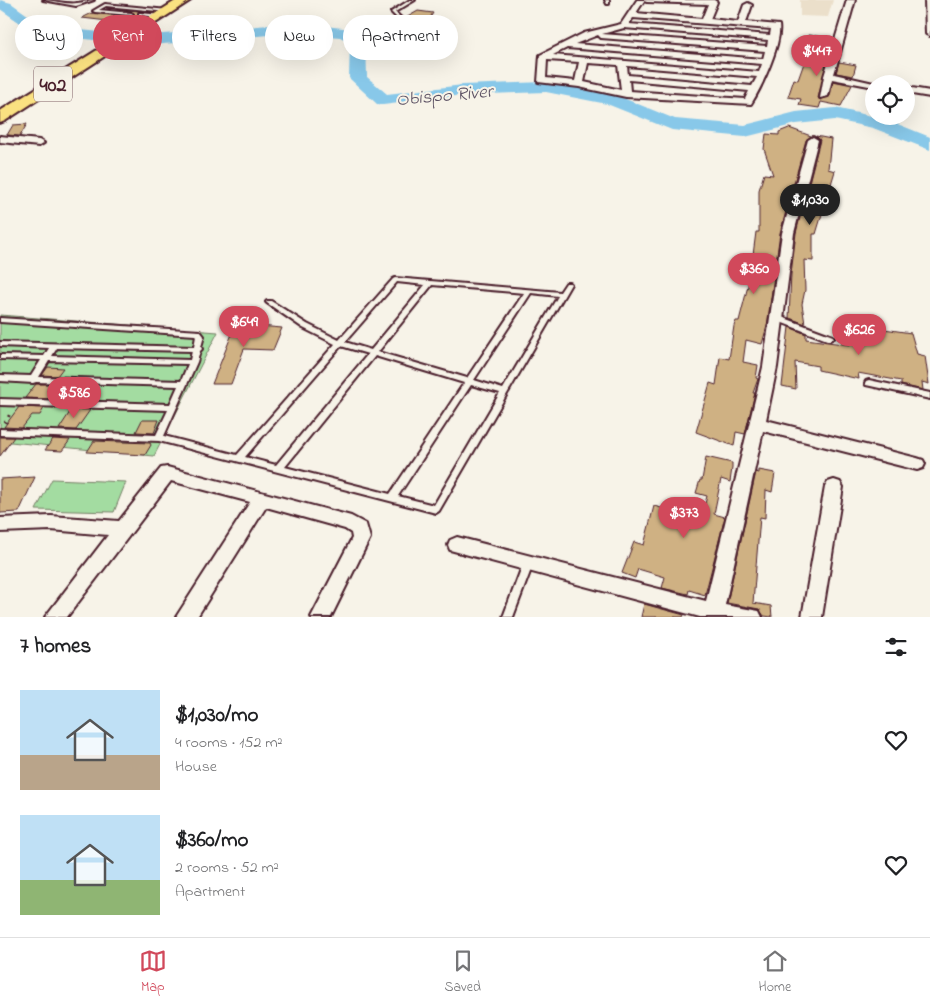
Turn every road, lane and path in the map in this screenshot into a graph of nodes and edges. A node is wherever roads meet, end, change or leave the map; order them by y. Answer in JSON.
{"nodes":[{"id":1,"x":45,"y":0,"type":"edge"},
{"id":2,"x":92,"y":0,"type":"edge"},
{"id":3,"x":186,"y":0,"type":"edge"},
{"id":4,"x":413,"y":0,"type":"edge"},
{"id":5,"x":641,"y":0,"type":"edge"},
{"id":6,"x":647,"y":0,"type":"edge"},
{"id":7,"x":851,"y":0,"type":"edge"},
{"id":8,"x":929,"y":0,"type":"edge"},
{"id":9,"x":56,"y":1,"type":"edge"},
{"id":10,"x":676,"y":1,"type":"edge"},
{"id":11,"x":748,"y":5,"type":"dead end"},
{"id":12,"x":165,"y":13,"type":"junction"},
{"id":13,"x":131,"y":14,"type":"dead end"},
{"id":14,"x":140,"y":14,"type":"dead end"},
{"id":15,"x":396,"y":15,"type":"edge"},
{"id":16,"x":630,"y":15,"type":"junction"},
{"id":17,"x":670,"y":18,"type":"junction"},
{"id":18,"x":705,"y":21,"type":"junction"},
{"id":19,"x":740,"y":24,"type":"junction"},
{"id":20,"x":624,"y":26,"type":"junction"},
{"id":21,"x":930,"y":34,"type":"edge"},
{"id":22,"x":587,"y":35,"type":"junction"},
{"id":23,"x":774,"y":38,"type":"junction"},
{"id":24,"x":566,"y":46,"type":"junction"},
{"id":25,"x":771,"y":49,"type":"junction"},
{"id":26,"x":543,"y":57,"type":"junction"},
{"id":27,"x":584,"y":60,"type":"junction"},
{"id":28,"x":767,"y":62,"type":"junction"},
{"id":29,"x":622,"y":63,"type":"junction"},
{"id":30,"x":763,"y":75,"type":"junction"},
{"id":31,"x":828,"y":76,"type":"junction"},
{"id":32,"x":624,"y":77,"type":"junction"},
{"id":33,"x":865,"y":82,"type":"edge"},
{"id":34,"x":579,"y":84,"type":"junction"},
{"id":35,"x":755,"y":89,"type":"junction"},
{"id":36,"x":915,"y":92,"type":"edge"},
{"id":37,"x":626,"y":94,"type":"junction"},
{"id":38,"x":930,"y":94,"type":"edge"},
{"id":39,"x":823,"y":96,"type":"dead end"},
{"id":40,"x":0,"y":118,"type":"edge"},
{"id":41,"x":0,"y":139,"type":"edge"},
{"id":42,"x":814,"y":140,"type":"dead end"},
{"id":43,"x":39,"y":143,"type":"dead end"},
{"id":44,"x":430,"y":283,"type":"junction"},
{"id":45,"x":568,"y":284,"type":"dead end"},
{"id":46,"x":528,"y":291,"type":"junction"},
{"id":47,"x":562,"y":294,"type":"junction"},
{"id":48,"x":269,"y":302,"type":"dead end"},
{"id":49,"x":777,"y":318,"type":"junction"},
{"id":50,"x":0,"y":320,"type":"edge"},
{"id":51,"x":830,"y":338,"type":"dead end"},
{"id":52,"x":340,"y":343,"type":"junction"},
{"id":53,"x":0,"y":344,"type":"edge"},
{"id":54,"x":54,"y":346,"type":"junction"},
{"id":55,"x":198,"y":349,"type":"junction"},
{"id":56,"x":373,"y":352,"type":"junction"},
{"id":57,"x":0,"y":357,"type":"edge"},
{"id":58,"x":46,"y":358,"type":"junction"},
{"id":59,"x":193,"y":362,"type":"junction"},
{"id":60,"x":0,"y":378,"type":"edge"},
{"id":61,"x":33,"y":380,"type":"junction"},
{"id":62,"x":469,"y":381,"type":"junction"},
{"id":63,"x":869,"y":383,"type":"dead end"},
{"id":64,"x":183,"y":384,"type":"junction"},
{"id":65,"x":504,"y":392,"type":"junction"},
{"id":66,"x":930,"y":396,"type":"edge"},
{"id":67,"x":0,"y":402,"type":"edge"},
{"id":68,"x":174,"y":407,"type":"junction"},
{"id":69,"x":757,"y":424,"type":"junction"},
{"id":70,"x":0,"y":432,"type":"edge"},
{"id":71,"x":158,"y":438,"type":"junction"},
{"id":72,"x":238,"y":459,"type":"junction"},
{"id":73,"x":917,"y":464,"type":"dead end"},
{"id":74,"x":278,"y":469,"type":"junction"},
{"id":75,"x":834,"y":488,"type":"dead end"},
{"id":76,"x":262,"y":498,"type":"junction"},
{"id":77,"x":392,"y":498,"type":"junction"},
{"id":78,"x":0,"y":525,"type":"edge"},
{"id":79,"x":124,"y":529,"type":"junction"},
{"id":80,"x":457,"y":545,"type":"dead end"},
{"id":81,"x":528,"y":563,"type":"junction"},
{"id":82,"x":713,"y":614,"type":"edge"},
{"id":83,"x":55,"y":617,"type":"edge"},
{"id":84,"x":186,"y":617,"type":"edge"},
{"id":85,"x":321,"y":617,"type":"edge"},
{"id":86,"x":508,"y":617,"type":"edge"},
{"id":87,"x":752,"y":617,"type":"edge"},
{"id":88,"x":812,"y":617,"type":"edge"}],
"edges":[{"from":1,"to":9,"type":"lane"},
{"from":2,"to":9,"type":"lane"},
{"from":3,"to":12,"type":"main road","number":"402"},
{"from":4,"to":15,"type":"lane"},
{"from":5,"to":16,"type":"street"},
{"from":6,"to":10,"type":"street"},
{"from":7,"to":31,"type":"street"},
{"from":8,"to":21,"type":"street"},
{"from":10,"to":17,"type":"street"},
{"from":10,"to":18,"type":"street"},
{"from":11,"to":19,"type":"street"},
{"from":12,"to":13,"type":"lane"},
{"from":12,"to":14,"type":"lane"},
{"from":12,"to":40,"type":"main road","number":"402"},
{"from":16,"to":17,"type":"street"},
{"from":16,"to":20,"type":"street"},
{"from":17,"to":18,"type":"street"},
{"from":18,"to":19,"type":"street"},
{"from":19,"to":23,"type":"street"},
{"from":20,"to":22,"type":"street"},
{"from":20,"to":23,"type":"street"},
{"from":22,"to":24,"type":"street"},
{"from":22,"to":25,"type":"street"},
{"from":23,"to":25,"type":"street"},
{"from":24,"to":26,"type":"street"},
{"from":24,"to":28,"type":"street"},
{"from":25,"to":28,"type":"street"},
{"from":26,"to":27,"type":"street"},
{"from":26,"to":34,"type":"street"},
{"from":27,"to":29,"type":"street"},
{"from":27,"to":34,"type":"street"},
{"from":28,"to":30,"type":"street"},
{"from":29,"to":30,"type":"street"},
{"from":29,"to":32,"type":"street"},
{"from":30,"to":35,"type":"street"},
{"from":31,"to":33,"type":"street"},
{"from":31,"to":39,"type":"street"},
{"from":32,"to":35,"type":"street"},
{"from":32,"to":37,"type":"street"},
{"from":34,"to":37,"type":"street"},
{"from":35,"to":37,"type":"street"},
{"from":36,"to":38,"type":"street"},
{"from":41,"to":43,"type":"street"},
{"from":42,"to":49,"type":"street"},
{"from":44,"to":46,"type":"lane"},
{"from":44,"to":52,"type":"lane"},
{"from":44,"to":56,"type":"lane"},
{"from":45,"to":47,"type":"lane"},
{"from":46,"to":47,"type":"lane"},
{"from":46,"to":62,"type":"lane"},
{"from":47,"to":65,"type":"lane"},
{"from":48,"to":52,"type":"lane"},
{"from":49,"to":51,"type":"lane"},
{"from":49,"to":69,"type":"street"},
{"from":50,"to":55,"type":"lane"},
{"from":52,"to":56,"type":"lane"},
{"from":52,"to":72,"type":"lane"},
{"from":53,"to":54,"type":"lane"},
{"from":54,"to":55,"type":"lane"},
{"from":54,"to":58,"type":"lane"},
{"from":55,"to":59,"type":"lane"},
{"from":56,"to":62,"type":"lane"},
{"from":56,"to":74,"type":"lane"},
{"from":57,"to":58,"type":"lane"},
{"from":58,"to":59,"type":"lane"},
{"from":58,"to":61,"type":"lane"},
{"from":59,"to":64,"type":"lane"},
{"from":60,"to":61,"type":"lane"},
{"from":61,"to":64,"type":"lane"},
{"from":62,"to":65,"type":"lane"},
{"from":62,"to":77,"type":"lane"},
{"from":63,"to":66,"type":"lane"},
{"from":64,"to":68,"type":"lane"},
{"from":65,"to":77,"type":"lane"},
{"from":67,"to":68,"type":"lane"},
{"from":68,"to":71,"type":"lane"},
{"from":69,"to":73,"type":"street"},
{"from":69,"to":82,"type":"street"},
{"from":70,"to":71,"type":"lane"},
{"from":71,"to":72,"type":"lane"},
{"from":72,"to":74,"type":"lane"},
{"from":74,"to":77,"type":"lane"},
{"from":75,"to":88,"type":"street"},
{"from":76,"to":79,"type":"street"},
{"from":76,"to":84,"type":"street"},
{"from":76,"to":85,"type":"street"},
{"from":78,"to":79,"type":"street"},
{"from":79,"to":83,"type":"street"},
{"from":80,"to":81,"type":"street"},
{"from":81,"to":82,"type":"street"},
{"from":81,"to":86,"type":"lane"},
{"from":82,"to":87,"type":"street"}]}
